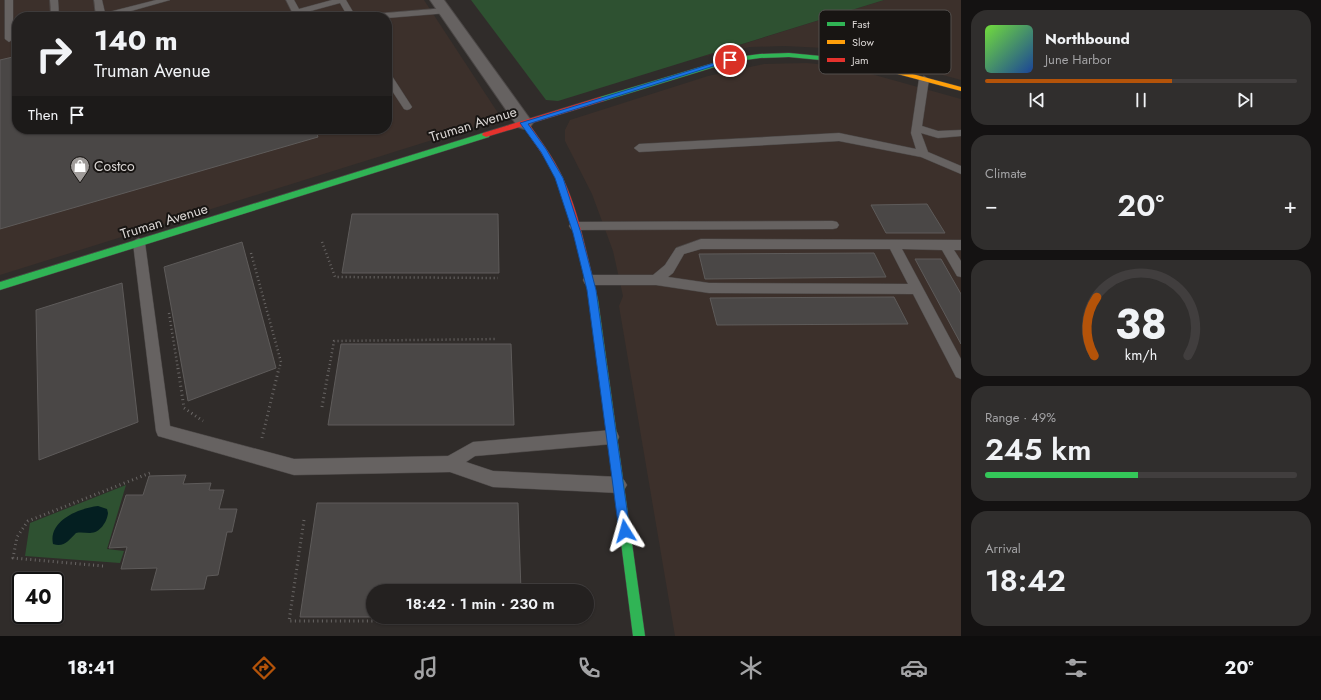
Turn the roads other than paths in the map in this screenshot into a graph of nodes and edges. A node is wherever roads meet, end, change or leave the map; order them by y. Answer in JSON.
{"nodes":[{"id":1,"x":9,"y":0,"type":"edge"},
{"id":2,"x":54,"y":0,"type":"edge"},
{"id":3,"x":98,"y":0,"type":"edge"},
{"id":4,"x":290,"y":0,"type":"edge"},
{"id":5,"x":342,"y":0,"type":"edge"},
{"id":6,"x":160,"y":1,"type":"edge"},
{"id":7,"x":441,"y":6,"type":"edge"},
{"id":8,"x":55,"y":12,"type":"edge"},
{"id":9,"x":99,"y":12,"type":"edge"},
{"id":10,"x":119,"y":12,"type":"edge"},
{"id":11,"x":349,"y":12,"type":"edge"},
{"id":12,"x":392,"y":14,"type":"edge"},
{"id":13,"x":9,"y":39,"type":"edge"},
{"id":14,"x":819,"y":56,"type":"edge"},
{"id":15,"x":904,"y":74,"type":"edge"},
{"id":16,"x":924,"y":79,"type":"junction"},
{"id":17,"x":392,"y":82,"type":"edge"},
{"id":18,"x":961,"y":89,"type":"edge"},
{"id":19,"x":407,"y":107,"type":"dead end"},
{"id":20,"x":524,"y":123,"type":"junction"},
{"id":21,"x":916,"y":128,"type":"junction"},
{"id":22,"x":961,"y":134,"type":"edge"},
{"id":23,"x":639,"y":148,"type":"dead end"},
{"id":24,"x":923,"y":154,"type":"junction"},
{"id":25,"x":961,"y":170,"type":"edge"},
{"id":26,"x":833,"y":225,"type":"dead end"},
{"id":27,"x":574,"y":226,"type":"junction"},
{"id":28,"x":139,"y":243,"type":"junction"},
{"id":29,"x":894,"y":245,"type":"junction"},
{"id":30,"x":945,"y":245,"type":"junction"},
{"id":31,"x":961,"y":245,"type":"edge"},
{"id":32,"x":961,"y":272,"type":"edge"},
{"id":33,"x":589,"y":280,"type":"junction"},
{"id":34,"x":656,"y":280,"type":"junction"},
{"id":35,"x":0,"y":286,"type":"edge"},
{"id":36,"x":917,"y":289,"type":"junction"},
{"id":37,"x":961,"y":373,"type":"edge"},
{"id":38,"x":612,"y":437,"type":"junction"},
{"id":39,"x":450,"y":464,"type":"junction"},
{"id":40,"x":619,"y":485,"type":"junction"},
{"id":41,"x":639,"y":636,"type":"edge"}],
"edges":[{"from":1,"to":13,"type":"lane"},
{"from":2,"to":8,"type":"lane"},
{"from":3,"to":9,"type":"lane"},
{"from":4,"to":5,"type":"lane"},
{"from":5,"to":11,"type":"lane"},
{"from":6,"to":10,"type":"lane"},
{"from":7,"to":12,"type":"lane"},
{"from":7,"to":20,"type":"street"},
{"from":14,"to":20,"type":"street","name":"Truman Avenue"},
{"from":15,"to":16,"type":"street","name":"Truman Avenue"},
{"from":16,"to":18,"type":"street","name":"Truman Avenue"},
{"from":16,"to":21,"type":"lane"},
{"from":17,"to":19,"type":"lane"},
{"from":20,"to":27,"type":"street"},
{"from":20,"to":28,"type":"street","name":"Truman Avenue"},
{"from":21,"to":22,"type":"lane"},
{"from":21,"to":24,"type":"lane"},
{"from":23,"to":24,"type":"lane"},
{"from":24,"to":25,"type":"lane"},
{"from":26,"to":27,"type":"lane"},
{"from":27,"to":33,"type":"street"},
{"from":28,"to":35,"type":"street","name":"Truman Avenue"},
{"from":28,"to":39,"type":"lane"},
{"from":29,"to":30,"type":"lane"},
{"from":29,"to":34,"type":"lane"},
{"from":29,"to":36,"type":"lane"},
{"from":30,"to":31,"type":"lane"},
{"from":30,"to":32,"type":"lane"},
{"from":33,"to":34,"type":"lane"},
{"from":33,"to":38,"type":"street"},
{"from":34,"to":36,"type":"lane"},
{"from":36,"to":37,"type":"lane"},
{"from":38,"to":39,"type":"lane"},
{"from":38,"to":40,"type":"street"},
{"from":39,"to":40,"type":"lane"},
{"from":40,"to":41,"type":"street"}]}
